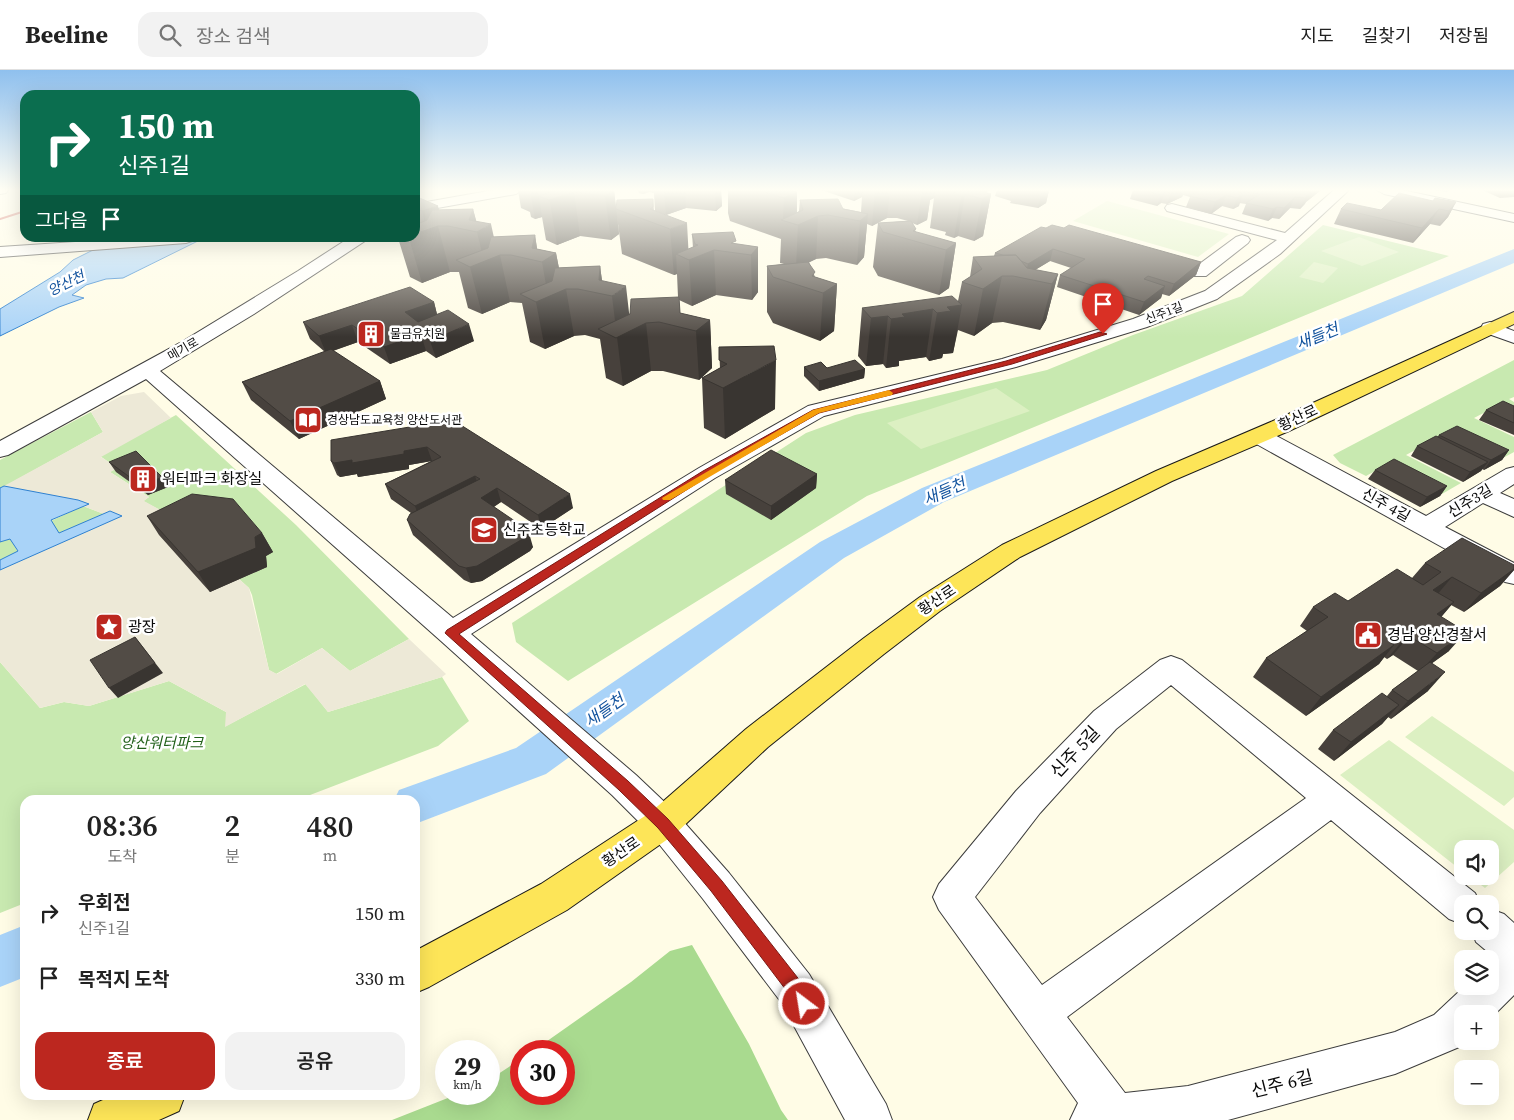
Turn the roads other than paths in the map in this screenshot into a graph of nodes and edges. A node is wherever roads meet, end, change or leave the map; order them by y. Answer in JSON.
{"nodes":[{"id":1,"x":1287,"y":239,"type":"edge"},
{"id":2,"x":1242,"y":240,"type":"dead end"},
{"id":3,"x":138,"y":242,"type":"edge"},
{"id":4,"x":354,"y":242,"type":"edge"},
{"id":5,"x":0,"y":252,"type":"edge"},
{"id":6,"x":1231,"y":281,"type":"junction"},
{"id":7,"x":1506,"y":327,"type":"edge"},
{"id":8,"x":147,"y":370,"type":"junction"},
{"id":9,"x":1259,"y":436,"type":"junction"},
{"id":10,"x":0,"y":450,"type":"edge"},
{"id":11,"x":1514,"y":474,"type":"edge"},
{"id":12,"x":1482,"y":493,"type":"junction"},
{"id":13,"x":1514,"y":509,"type":"edge"},
{"id":14,"x":1426,"y":527,"type":"junction"},
{"id":15,"x":1514,"y":574,"type":"edge"},
{"id":16,"x":451,"y":633,"type":"junction"},
{"id":17,"x":1332,"y":799,"type":"junction"},
{"id":18,"x":663,"y":823,"type":"junction"},
{"id":19,"x":1454,"y":899,"type":"edge"},
{"id":20,"x":1499,"y":936,"type":"edge"},
{"id":21,"x":1514,"y":948,"type":"edge"},
{"id":22,"x":1514,"y":967,"type":"edge"},
{"id":23,"x":420,"y":970,"type":"edge"},
{"id":24,"x":1475,"y":1005,"type":"edge"},
{"id":25,"x":1038,"y":1013,"type":"junction"},
{"id":26,"x":1454,"y":1025,"type":"edge"},
{"id":27,"x":152,"y":1100,"type":"edge"},
{"id":28,"x":1103,"y":1119,"type":"edge"},
{"id":29,"x":110,"y":1120,"type":"edge"},
{"id":30,"x":870,"y":1120,"type":"edge"}],
"edges":[{"from":1,"to":6,"type":"street","name":"신주1길"},
{"from":2,"to":6,"type":"street"},
{"from":3,"to":5,"type":"street"},
{"from":4,"to":8,"type":"street","name":"메기로"},
{"from":6,"to":16,"type":"street","name":"신주1길"},
{"from":7,"to":9,"type":"main road","name":"황산로"},
{"from":8,"to":10,"type":"street","name":"메기로"},
{"from":8,"to":16,"type":"street"},
{"from":9,"to":14,"type":"street","name":"신주 4길"},
{"from":9,"to":18,"type":"main road","name":"황산로"},
{"from":11,"to":12,"type":"street","name":"신주3길"},
{"from":12,"to":13,"type":"street"},
{"from":12,"to":14,"type":"street","name":"신주3길"},
{"from":14,"to":15,"type":"street","name":"신주 4길"},
{"from":16,"to":18,"type":"street"},
{"from":17,"to":19,"type":"street","name":"신주 5길"},
{"from":17,"to":25,"type":"street"},
{"from":17,"to":25,"type":"street","name":"신주 5길"},
{"from":18,"to":23,"type":"main road","name":"황산로"},
{"from":18,"to":30,"type":"street"},
{"from":20,"to":21,"type":"street"},
{"from":22,"to":24,"type":"street"},
{"from":25,"to":28,"type":"street","name":"신주 5길"},
{"from":26,"to":28,"type":"street","name":"신주 6길"},
{"from":27,"to":29,"type":"main road"}]}
